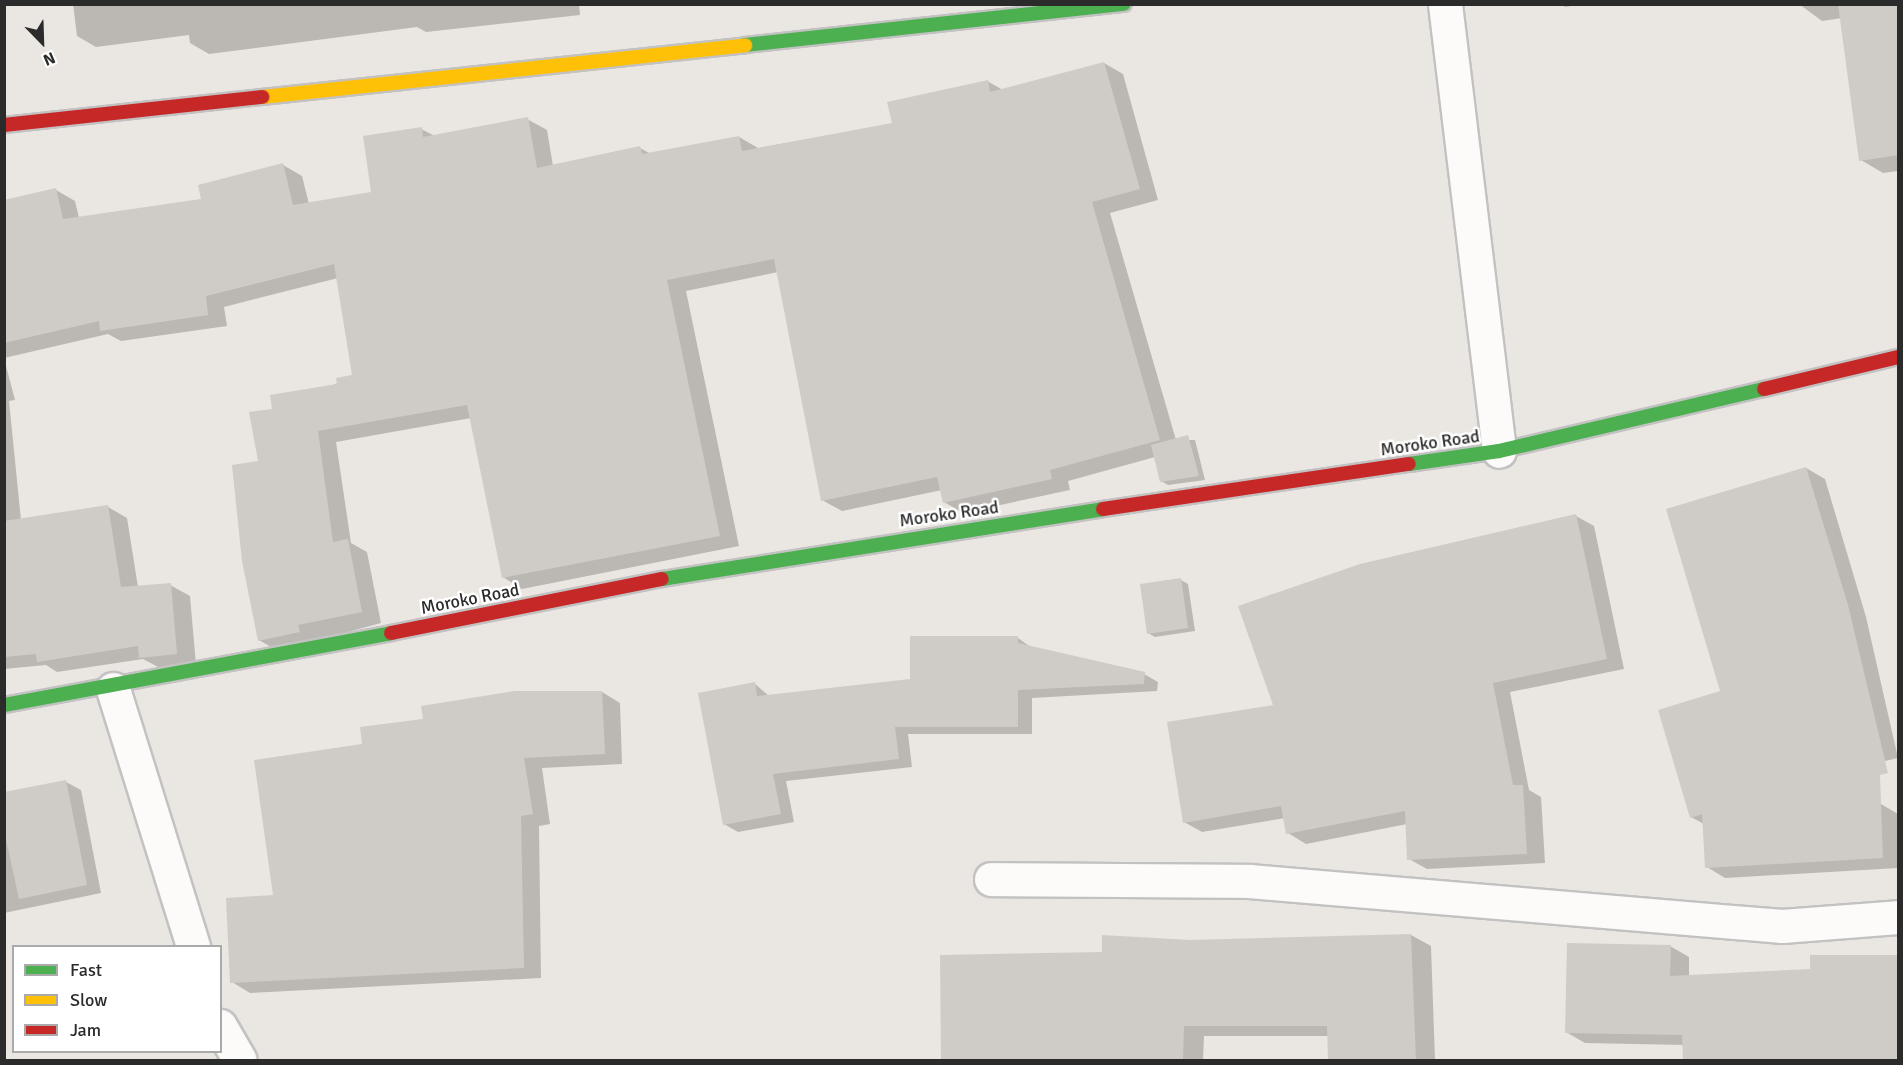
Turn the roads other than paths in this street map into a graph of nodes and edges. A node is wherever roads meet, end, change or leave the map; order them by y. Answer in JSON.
{"nodes":[{"id":1,"x":1124,"y":4,"type":"edge"},
{"id":2,"x":1445,"y":4,"type":"edge"},
{"id":3,"x":4,"y":125,"type":"edge"},
{"id":4,"x":1899,"y":357,"type":"edge"},
{"id":5,"x":1499,"y":451,"type":"junction"},
{"id":6,"x":113,"y":689,"type":"junction"},
{"id":7,"x":4,"y":705,"type":"edge"},
{"id":8,"x":991,"y":879,"type":"dead end"},
{"id":9,"x":1899,"y":917,"type":"edge"},
{"id":10,"x":193,"y":945,"type":"edge"},
{"id":11,"x":222,"y":1029,"type":"edge"},
{"id":12,"x":240,"y":1060,"type":"edge"}],
"edges":[{"from":1,"to":3,"type":"street"},
{"from":2,"to":5,"type":"street"},
{"from":4,"to":5,"type":"street","name":"Moroko Road"},
{"from":5,"to":6,"type":"street","name":"Moroko Road"},
{"from":6,"to":7,"type":"street","name":"Moroko Road"},
{"from":6,"to":10,"type":"street"},
{"from":8,"to":9,"type":"street"},
{"from":11,"to":12,"type":"street"}]}
